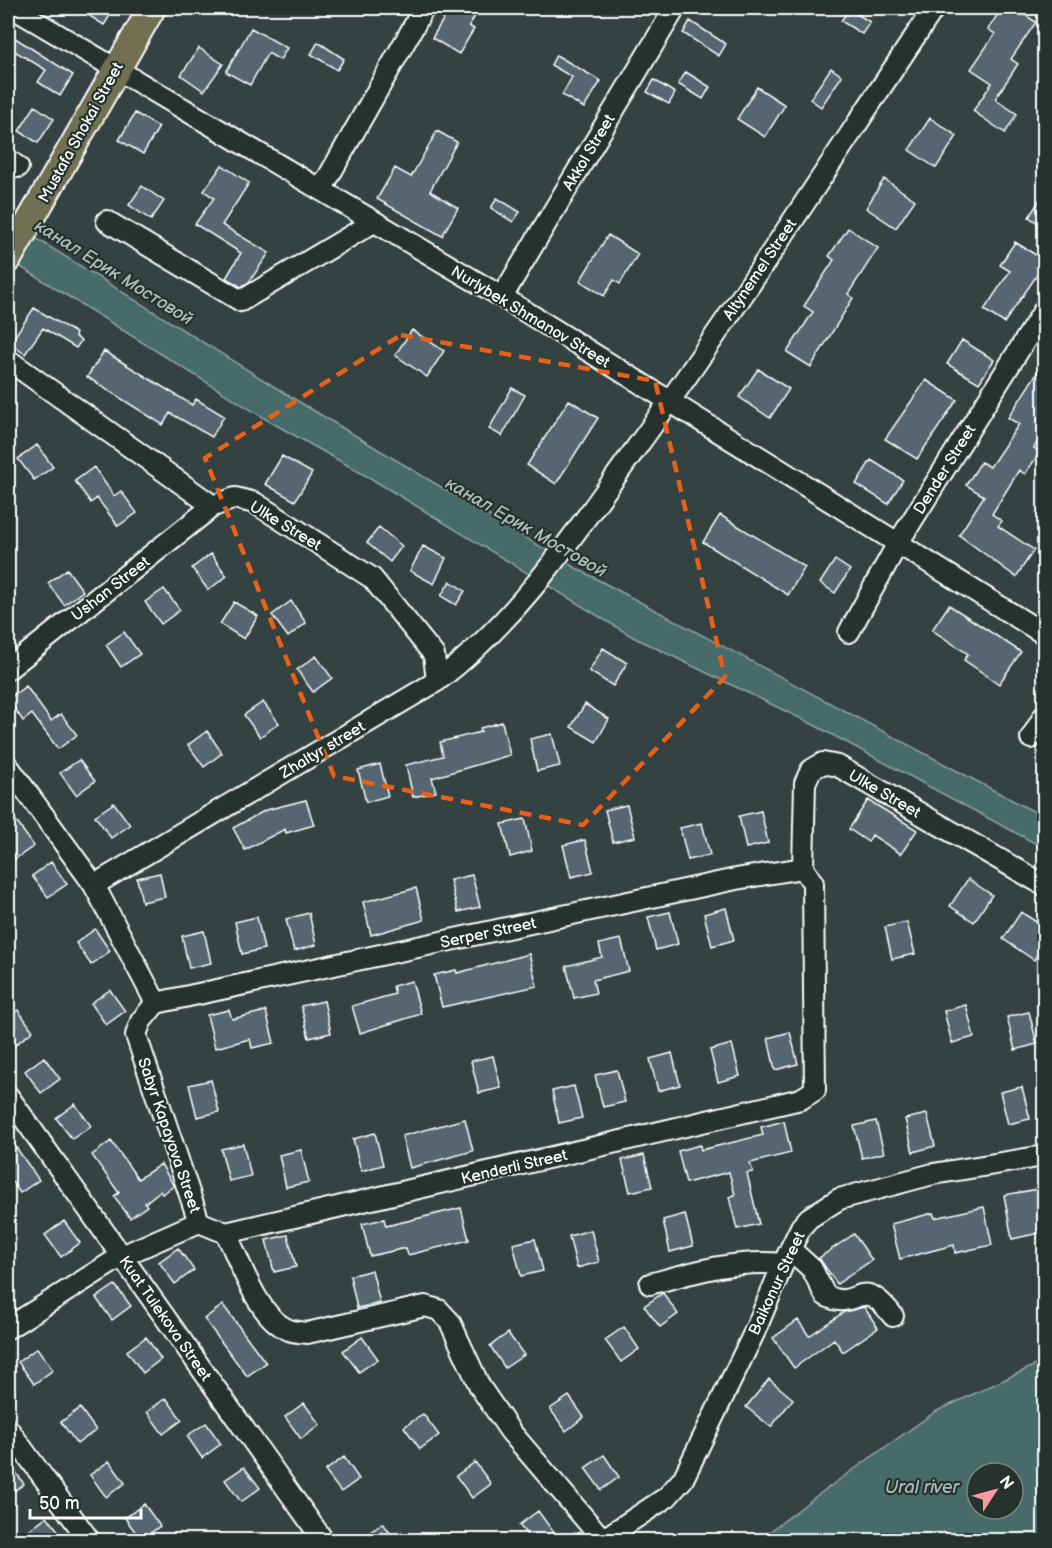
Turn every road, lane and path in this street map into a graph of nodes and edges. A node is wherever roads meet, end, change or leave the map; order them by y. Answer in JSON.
{"nodes":[{"id":1,"x":13,"y":8,"type":"edge"},
{"id":2,"x":152,"y":8,"type":"edge"},
{"id":3,"x":424,"y":8,"type":"edge"},
{"id":4,"x":675,"y":8,"type":"edge"},
{"id":5,"x":934,"y":8,"type":"edge"},
{"id":6,"x":116,"y":67,"type":"junction"},
{"id":7,"x":321,"y":190,"type":"junction"},
{"id":8,"x":107,"y":221,"type":"dead end"},
{"id":9,"x":374,"y":222,"type":"junction"},
{"id":10,"x":8,"y":258,"type":"edge"},
{"id":11,"x":502,"y":297,"type":"junction"},
{"id":12,"x":1044,"y":310,"type":"edge"},
{"id":13,"x":8,"y":360,"type":"edge"},
{"id":14,"x":670,"y":401,"type":"junction"},
{"id":15,"x":213,"y":506,"type":"junction"},
{"id":16,"x":898,"y":543,"type":"junction"},
{"id":17,"x":532,"y":590,"type":"joint"},
{"id":18,"x":849,"y":632,"type":"dead end"},
{"id":19,"x":1044,"y":634,"type":"edge"},
{"id":20,"x":8,"y":669,"type":"edge"},
{"id":21,"x":437,"y":681,"type":"junction"},
{"id":22,"x":1044,"y":716,"type":"edge"},
{"id":23,"x":1031,"y":738,"type":"dead end"},
{"id":24,"x":8,"y":766,"type":"edge"},
{"id":25,"x":808,"y":876,"type":"junction"},
{"id":26,"x":94,"y":885,"type":"junction"},
{"id":27,"x":1044,"y":885,"type":"edge"},
{"id":28,"x":156,"y":1003,"type":"junction"},
{"id":29,"x":8,"y":1095,"type":"edge"},
{"id":30,"x":1044,"y":1156,"type":"edge"},
{"id":31,"x":199,"y":1222,"type":"junction"},
{"id":32,"x":226,"y":1233,"type":"junction"},
{"id":33,"x":122,"y":1256,"type":"junction"},
{"id":34,"x":787,"y":1257,"type":"junction"},
{"id":35,"x":650,"y":1284,"type":"dead end"},
{"id":36,"x":893,"y":1316,"type":"dead end"},
{"id":37,"x":8,"y":1328,"type":"edge"},
{"id":38,"x":8,"y":1429,"type":"edge"},
{"id":39,"x":89,"y":1540,"type":"edge"},
{"id":40,"x":323,"y":1540,"type":"edge"},
{"id":41,"x":602,"y":1540,"type":"edge"}],
"edges":[{"from":1,"to":6,"type":"street","name":"Nurlybek Shmanov Street"},
{"from":2,"to":6,"type":"main road","name":"Mustafa Shokai Street"},
{"from":3,"to":7,"type":"street"},
{"from":4,"to":11,"type":"street","name":"Akkol Street"},
{"from":5,"to":14,"type":"street","name":"Altynemel Street"},
{"from":6,"to":7,"type":"street","name":"Nurlybek Shmanov Street"},
{"from":6,"to":10,"type":"main road","name":"Mustafa Shokai Street"},
{"from":7,"to":9,"type":"street","name":"Nurlybek Shmanov Street"},
{"from":8,"to":9,"type":"street"},
{"from":9,"to":11,"type":"street","name":"Nurlybek Shmanov Street"},
{"from":11,"to":14,"type":"street","name":"Nurlybek Shmanov Street"},
{"from":12,"to":16,"type":"street","name":"Dender Street"},
{"from":13,"to":15,"type":"street"},
{"from":14,"to":16,"type":"street","name":"Nurlybek Shmanov Street"},
{"from":14,"to":17,"type":"street","name":"Altynemel Street"},
{"from":15,"to":20,"type":"street","name":"Ushan Street"},
{"from":15,"to":21,"type":"street","name":"Ulke Street"},
{"from":16,"to":18,"type":"street","name":"Dender Street"},
{"from":16,"to":19,"type":"street","name":"Nurlybek Shmanov Street"},
{"from":17,"to":21,"type":"street","name":"Zhaltyr street"},
{"from":21,"to":26,"type":"street","name":"Zhaltyr street"},
{"from":22,"to":23,"type":"street"},
{"from":24,"to":26,"type":"street"},
{"from":25,"to":27,"type":"street","name":"Ulke Street"},
{"from":25,"to":28,"type":"street","name":"Serper Street"},
{"from":25,"to":32,"type":"street","name":"Kenderli Street"},
{"from":26,"to":28,"type":"street"},
{"from":28,"to":31,"type":"street","name":"Sabyr Kapayova Street"},
{"from":29,"to":33,"type":"street","name":"Kuat Tulekova Street"},
{"from":30,"to":34,"type":"street","name":"Baikonur Street"},
{"from":31,"to":32,"type":"street","name":"Sabyr Kapayova Street"},
{"from":31,"to":33,"type":"street"},
{"from":32,"to":41,"type":"street"},
{"from":33,"to":37,"type":"street"},
{"from":33,"to":40,"type":"street","name":"Kuat Tulekova Street"},
{"from":34,"to":35,"type":"street"},
{"from":34,"to":36,"type":"street"},
{"from":34,"to":41,"type":"street","name":"Baikonur Street"},
{"from":38,"to":39,"type":"street"}]}
